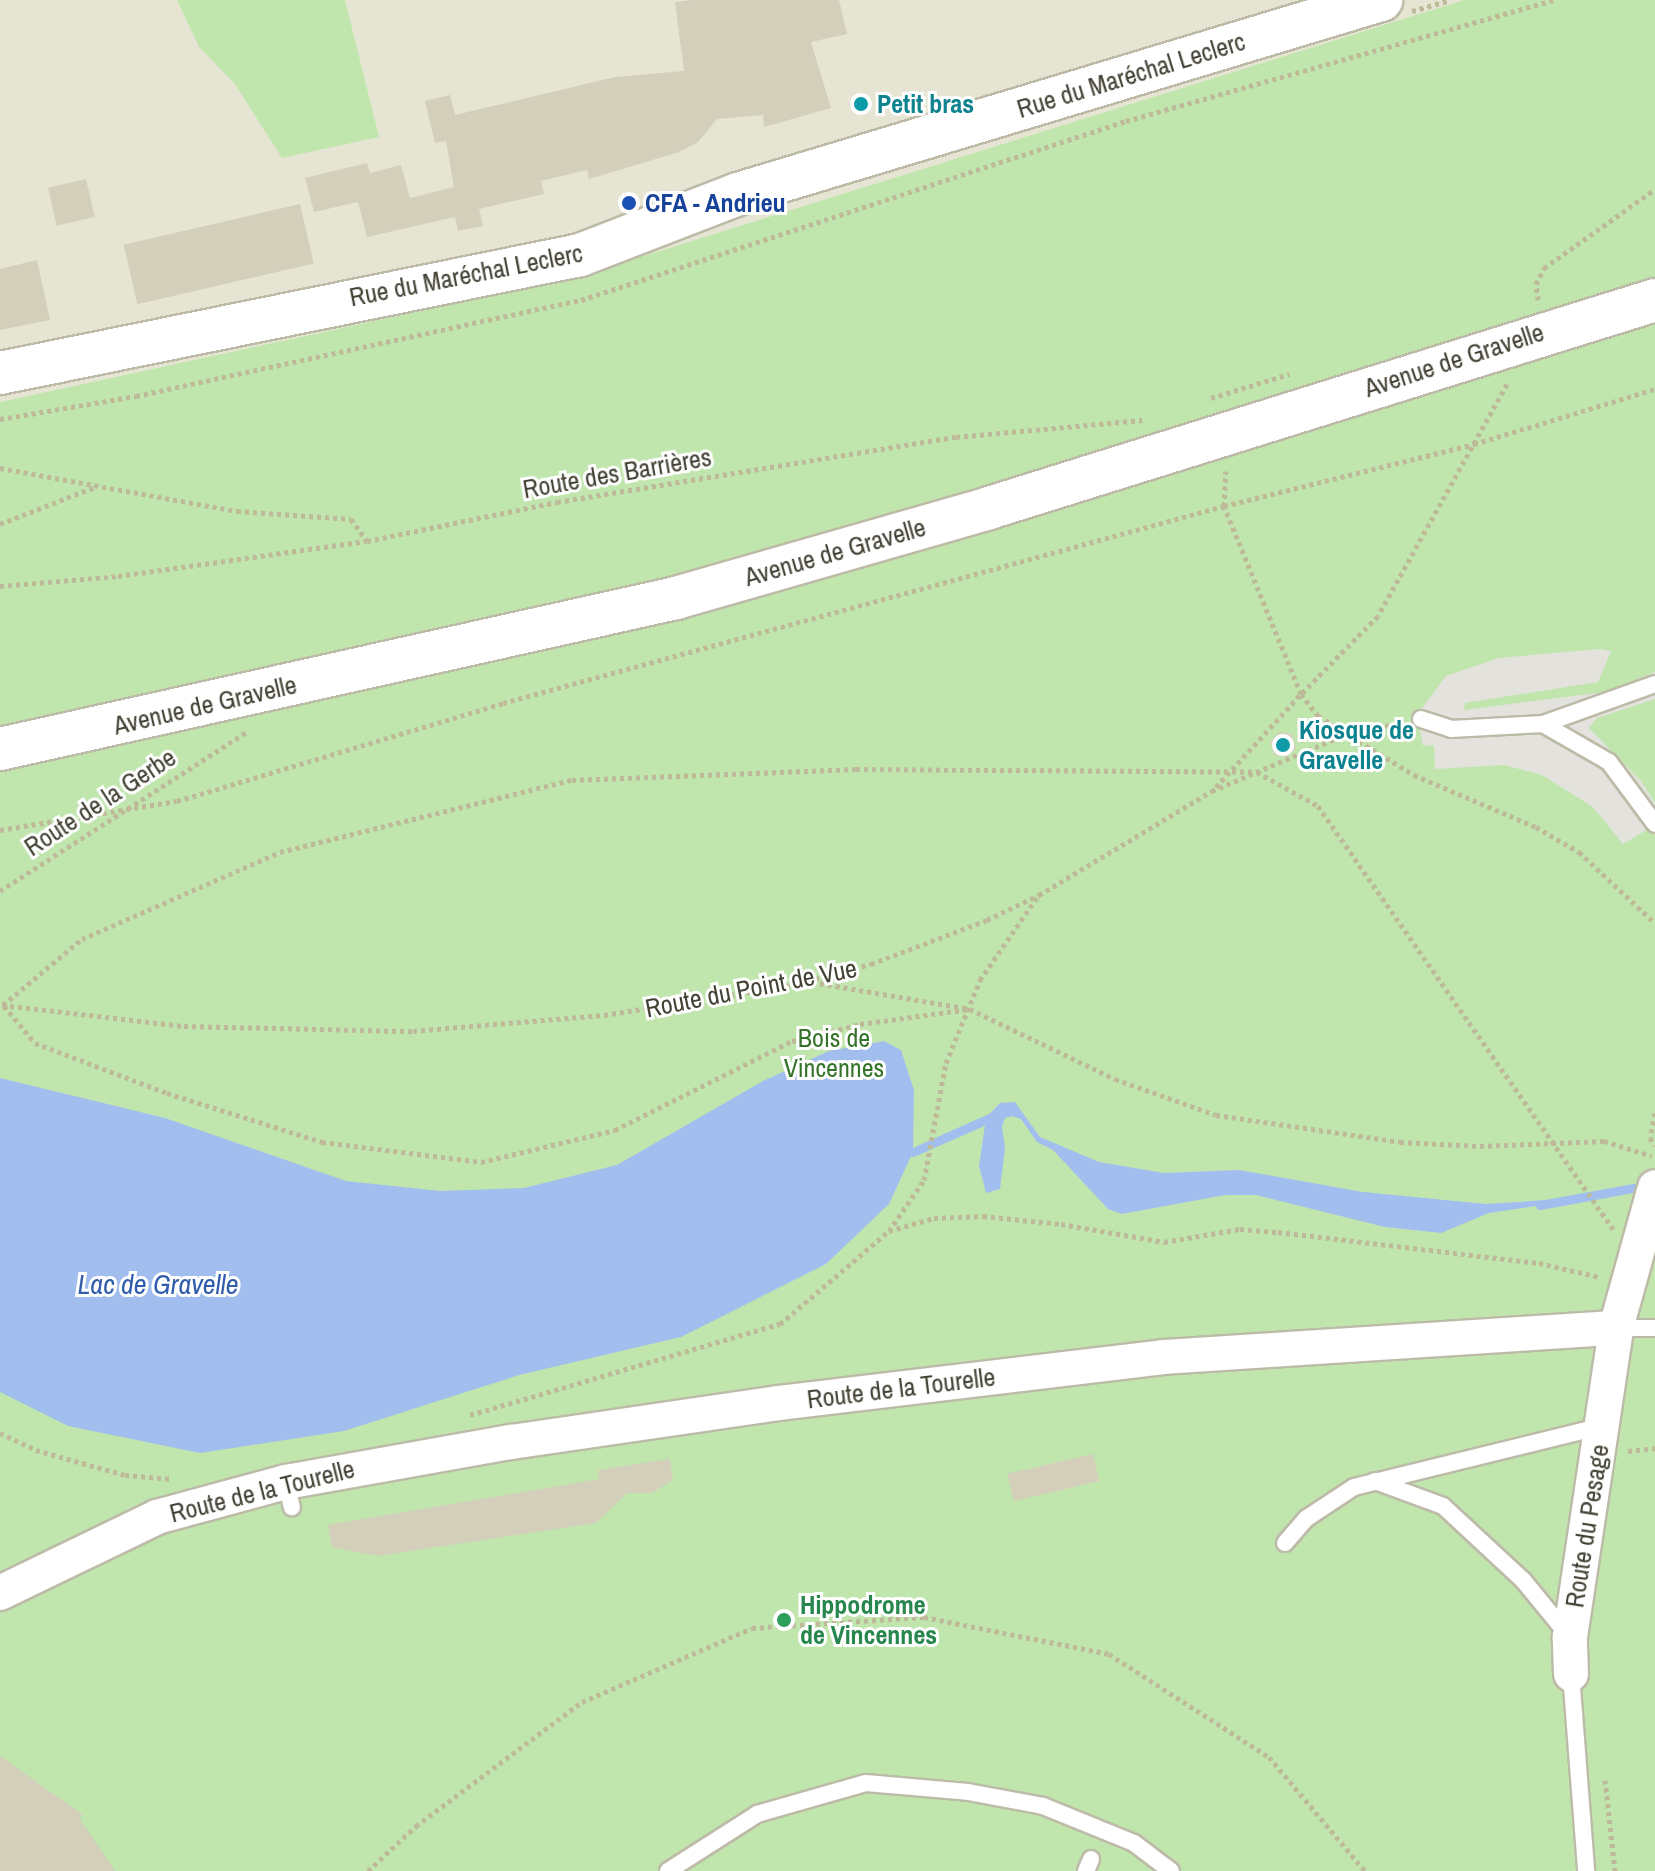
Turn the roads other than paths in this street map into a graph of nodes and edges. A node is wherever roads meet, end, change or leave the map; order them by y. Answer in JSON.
{"nodes":[{"id":1,"x":1381,"y":0,"type":"edge"},
{"id":2,"x":1655,"y":300,"type":"edge"},
{"id":3,"x":0,"y":373,"type":"edge"},
{"id":4,"x":1655,"y":684,"type":"edge"},
{"id":5,"x":1421,"y":719,"type":"road end"},
{"id":6,"x":1543,"y":724,"type":"junction"},
{"id":7,"x":0,"y":749,"type":"edge"},
{"id":8,"x":1655,"y":824,"type":"edge"},
{"id":9,"x":1655,"y":1187,"type":"edge"},
{"id":10,"x":1616,"y":1328,"type":"junction"},
{"id":11,"x":1655,"y":1328,"type":"edge"},
{"id":12,"x":1602,"y":1426,"type":"junction"},
{"id":13,"x":1374,"y":1480,"type":"junction"},
{"id":14,"x":1285,"y":1543,"type":"dead end"},
{"id":15,"x":0,"y":1593,"type":"edge"},
{"id":16,"x":1570,"y":1637,"type":"junction"},
{"id":17,"x":1571,"y":1674,"type":"joint"},
{"id":18,"x":668,"y":1871,"type":"edge"},
{"id":19,"x":1171,"y":1871,"type":"edge"},
{"id":20,"x":1586,"y":1871,"type":"edge"}],
"edges":[{"from":1,"to":3,"type":"street","name":"Rue du Maréchal Leclerc"},
{"from":2,"to":7,"type":"street","name":"Avenue de Gravelle"},
{"from":4,"to":6,"type":"lane"},
{"from":5,"to":6,"type":"lane"},
{"from":6,"to":8,"type":"lane"},
{"from":9,"to":10,"type":"street","name":"Route du Pesage"},
{"from":10,"to":11,"type":"lane","name":"Route de la Tourelle"},
{"from":10,"to":12,"type":"street","name":"Route du Pesage"},
{"from":10,"to":15,"type":"street","name":"Route de la Tourelle"},
{"from":12,"to":13,"type":"lane"},
{"from":12,"to":16,"type":"street","name":"Route du Pesage"},
{"from":13,"to":14,"type":"lane"},
{"from":13,"to":16,"type":"lane"},
{"from":16,"to":17,"type":"street","name":"Route du Pesage"},
{"from":17,"to":20,"type":"lane","name":"Route du Pesage"},
{"from":18,"to":19,"type":"lane"}]}
